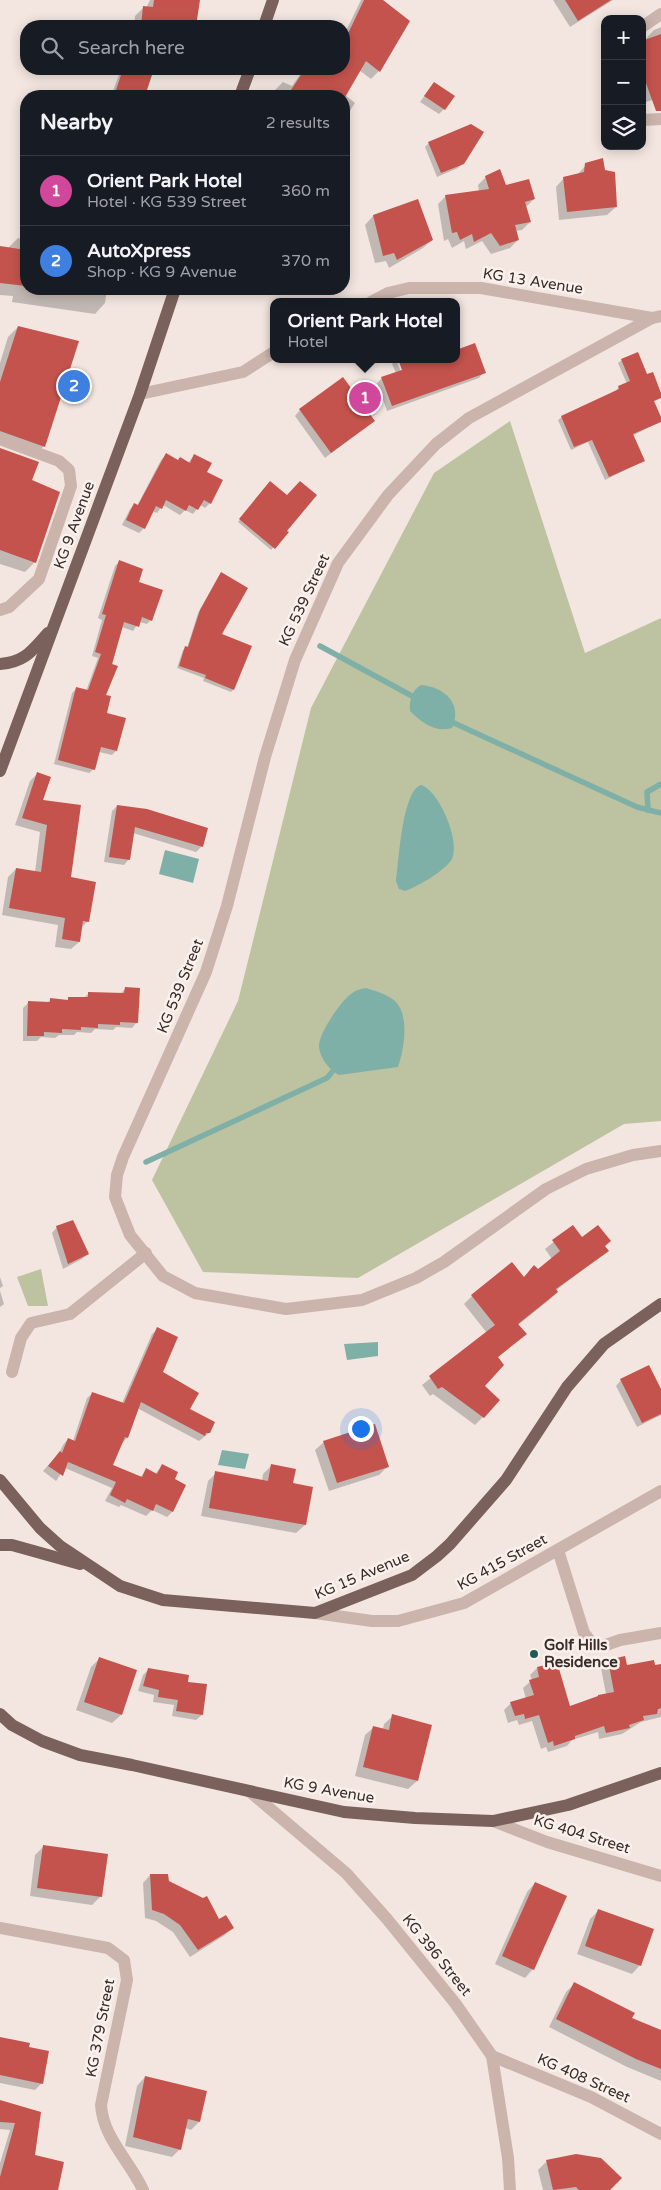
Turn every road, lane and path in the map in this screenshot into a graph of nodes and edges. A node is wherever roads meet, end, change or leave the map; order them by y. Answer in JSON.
{"nodes":[{"id":1,"x":273,"y":0,"type":"edge"},
{"id":2,"x":661,"y":14,"type":"edge"},
{"id":3,"x":266,"y":20,"type":"edge"},
{"id":4,"x":646,"y":24,"type":"edge"},
{"id":5,"x":248,"y":75,"type":"edge"},
{"id":6,"x":242,"y":90,"type":"edge"},
{"id":7,"x":661,"y":119,"type":"edge"},
{"id":8,"x":646,"y":120,"type":"edge"},
{"id":9,"x":174,"y":295,"type":"edge"},
{"id":10,"x":379,"y":298,"type":"edge"},
{"id":11,"x":656,"y":317,"type":"edge"},
{"id":12,"x":270,"y":355,"type":"edge"},
{"id":13,"x":140,"y":394,"type":"junction"},
{"id":14,"x":0,"y":439,"type":"edge"},
{"id":15,"x":0,"y":610,"type":"edge"},
{"id":16,"x":53,"y":627,"type":"junction"},
{"id":17,"x":0,"y":664,"type":"edge"},
{"id":18,"x":6,"y":737,"type":"edge"},
{"id":19,"x":0,"y":771,"type":"edge"},
{"id":20,"x":661,"y":1151,"type":"edge"},
{"id":21,"x":146,"y":1253,"type":"junction"},
{"id":22,"x":661,"y":1304,"type":"edge"},
{"id":23,"x":12,"y":1372,"type":"dead end"},
{"id":24,"x":0,"y":1480,"type":"edge"},
{"id":25,"x":661,"y":1491,"type":"edge"},
{"id":26,"x":0,"y":1545,"type":"edge"},
{"id":27,"x":558,"y":1550,"type":"junction"},
{"id":28,"x":90,"y":1567,"type":"junction"},
{"id":29,"x":315,"y":1613,"type":"junction"},
{"id":30,"x":661,"y":1634,"type":"edge"},
{"id":31,"x":0,"y":1714,"type":"edge"},
{"id":32,"x":661,"y":1773,"type":"edge"},
{"id":33,"x":249,"y":1791,"type":"junction"},
{"id":34,"x":493,"y":1821,"type":"junction"},
{"id":35,"x":661,"y":1876,"type":"edge"},
{"id":36,"x":0,"y":1928,"type":"edge"},
{"id":37,"x":492,"y":2056,"type":"junction"},
{"id":38,"x":655,"y":2127,"type":"edge"},
{"id":39,"x":661,"y":2134,"type":"edge"},
{"id":40,"x":143,"y":2190,"type":"edge"},
{"id":41,"x":510,"y":2190,"type":"edge"}],
"edges":[{"from":1,"to":3,"type":"main road"},
{"from":2,"to":4,"type":"street"},
{"from":5,"to":6,"type":"main road"},
{"from":7,"to":8,"type":"street"},
{"from":9,"to":13,"type":"main road","name":"KG 9 Avenue"},
{"from":10,"to":11,"type":"street","name":"KG 13 Avenue"},
{"from":11,"to":21,"type":"street","name":"KG 539 Street"},
{"from":12,"to":13,"type":"street"},
{"from":13,"to":16,"type":"main road","name":"KG 9 Avenue"},
{"from":14,"to":15,"type":"street"},
{"from":16,"to":17,"type":"main road"},
{"from":16,"to":18,"type":"main road","name":"KG 9 Avenue"},
{"from":18,"to":19,"type":"main road","name":"KG 9 Avenue"},
{"from":20,"to":21,"type":"street","name":"KG 539 Street"},
{"from":21,"to":23,"type":"street"},
{"from":22,"to":29,"type":"main road","name":"KG 15 Avenue"},
{"from":24,"to":28,"type":"main road","name":"KG 15 Avenue"},
{"from":25,"to":27,"type":"street","name":"KG 415 Street"},
{"from":26,"to":28,"type":"main road"},
{"from":27,"to":29,"type":"street","name":"KG 415 Street"},
{"from":27,"to":30,"type":"street"},
{"from":28,"to":29,"type":"main road","name":"KG 15 Avenue"},
{"from":31,"to":33,"type":"main road","name":"KG 9 Avenue"},
{"from":32,"to":34,"type":"main road","name":"KG 9 Avenue"},
{"from":33,"to":34,"type":"main road","name":"KG 9 Avenue"},
{"from":33,"to":37,"type":"street","name":"KG 396 Street"},
{"from":34,"to":35,"type":"street","name":"KG 404 Street"},
{"from":36,"to":40,"type":"street","name":"KG 379 Street"},
{"from":37,"to":38,"type":"street","name":"KG 408 Street"},
{"from":37,"to":41,"type":"street","name":"KG 396 Street"},
{"from":38,"to":39,"type":"street","name":"KG 408 Street"}]}
